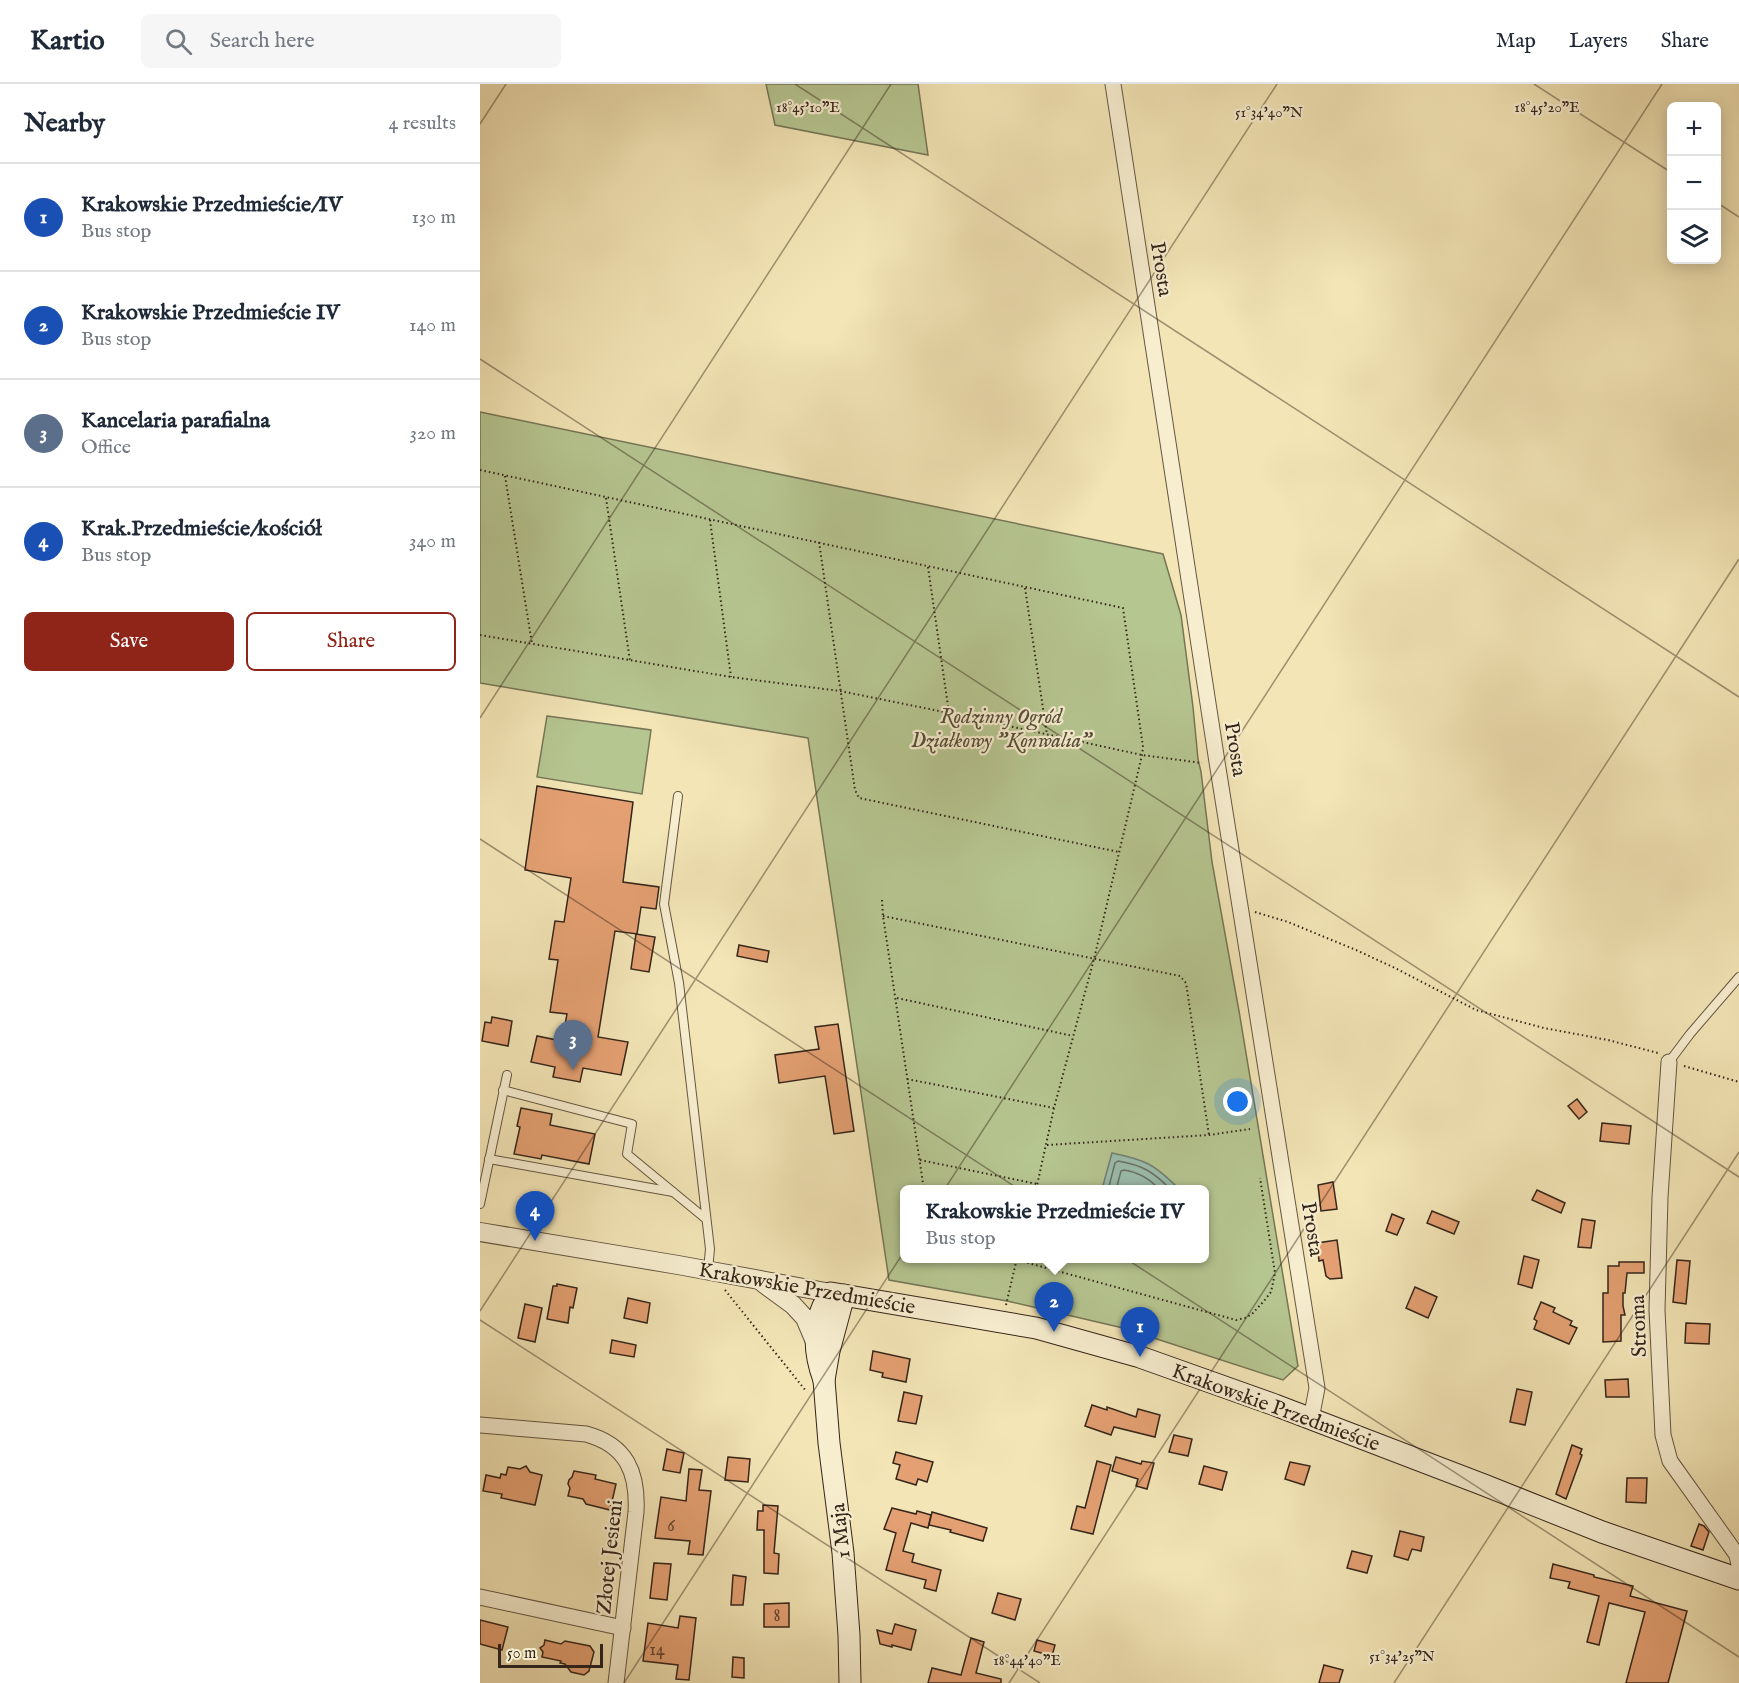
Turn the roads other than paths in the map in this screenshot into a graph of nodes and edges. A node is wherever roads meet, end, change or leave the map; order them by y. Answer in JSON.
{"nodes":[{"id":1,"x":1113,"y":84,"type":"edge"},
{"id":2,"x":678,"y":795,"type":"dead end"},
{"id":3,"x":1739,"y":977,"type":"edge"},
{"id":4,"x":1671,"y":1060,"type":"joint"},
{"id":5,"x":507,"y":1075,"type":"dead end"},
{"id":6,"x":504,"y":1090,"type":"junction"},
{"id":7,"x":489,"y":1159,"type":"junction"},
{"id":8,"x":674,"y":1192,"type":"junction"},
{"id":9,"x":480,"y":1204,"type":"edge"},
{"id":10,"x":706,"y":1219,"type":"junction"},
{"id":11,"x":480,"y":1232,"type":"edge"},
{"id":12,"x":712,"y":1279,"type":"junction"},
{"id":13,"x":759,"y":1280,"type":"junction"},
{"id":14,"x":838,"y":1294,"type":"junction"},
{"id":15,"x":816,"y":1344,"type":"junction"},
{"id":16,"x":816,"y":1386,"type":"junction"},
{"id":17,"x":1311,"y":1419,"type":"junction"},
{"id":18,"x":480,"y":1425,"type":"edge"},
{"id":19,"x":1739,"y":1565,"type":"edge"},
{"id":20,"x":1739,"y":1579,"type":"edge"},
{"id":21,"x":480,"y":1597,"type":"edge"},
{"id":22,"x":623,"y":1628,"type":"junction"},
{"id":23,"x":616,"y":1683,"type":"edge"},
{"id":24,"x":850,"y":1683,"type":"edge"}],
"edges":[{"from":1,"to":17,"type":"street","name":"Prosta"},
{"from":2,"to":10,"type":"lane"},
{"from":3,"to":4,"type":"lane"},
{"from":4,"to":19,"type":"street","name":"Stroma"},
{"from":5,"to":6,"type":"lane"},
{"from":6,"to":7,"type":"lane"},
{"from":6,"to":8,"type":"lane"},
{"from":7,"to":8,"type":"lane"},
{"from":7,"to":9,"type":"lane"},
{"from":8,"to":10,"type":"lane"},
{"from":10,"to":12,"type":"lane"},
{"from":11,"to":12,"type":"street","name":"Krakowskie Przedmieście"},
{"from":12,"to":13,"type":"street","name":"Krakowskie Przedmieście"},
{"from":13,"to":14,"type":"street","name":"Krakowskie Przedmieście"},
{"from":13,"to":15,"type":"street","name":"1 Maja"},
{"from":14,"to":15,"type":"main road","name":"1 Maja"},
{"from":14,"to":16,"type":"main road","name":"1 Maja"},
{"from":14,"to":17,"type":"main road","name":"Krakowskie Przedmieście"},
{"from":15,"to":16,"type":"main road","name":"1 Maja"},
{"from":16,"to":24,"type":"main road","name":"1 Maja"},
{"from":17,"to":20,"type":"main road","name":"Krakowskie Przedmieście"},
{"from":18,"to":22,"type":"street","name":"Złotej Jesieni"},
{"from":21,"to":22,"type":"street"},
{"from":22,"to":23,"type":"street","name":"Złotej Jesieni"}]}
